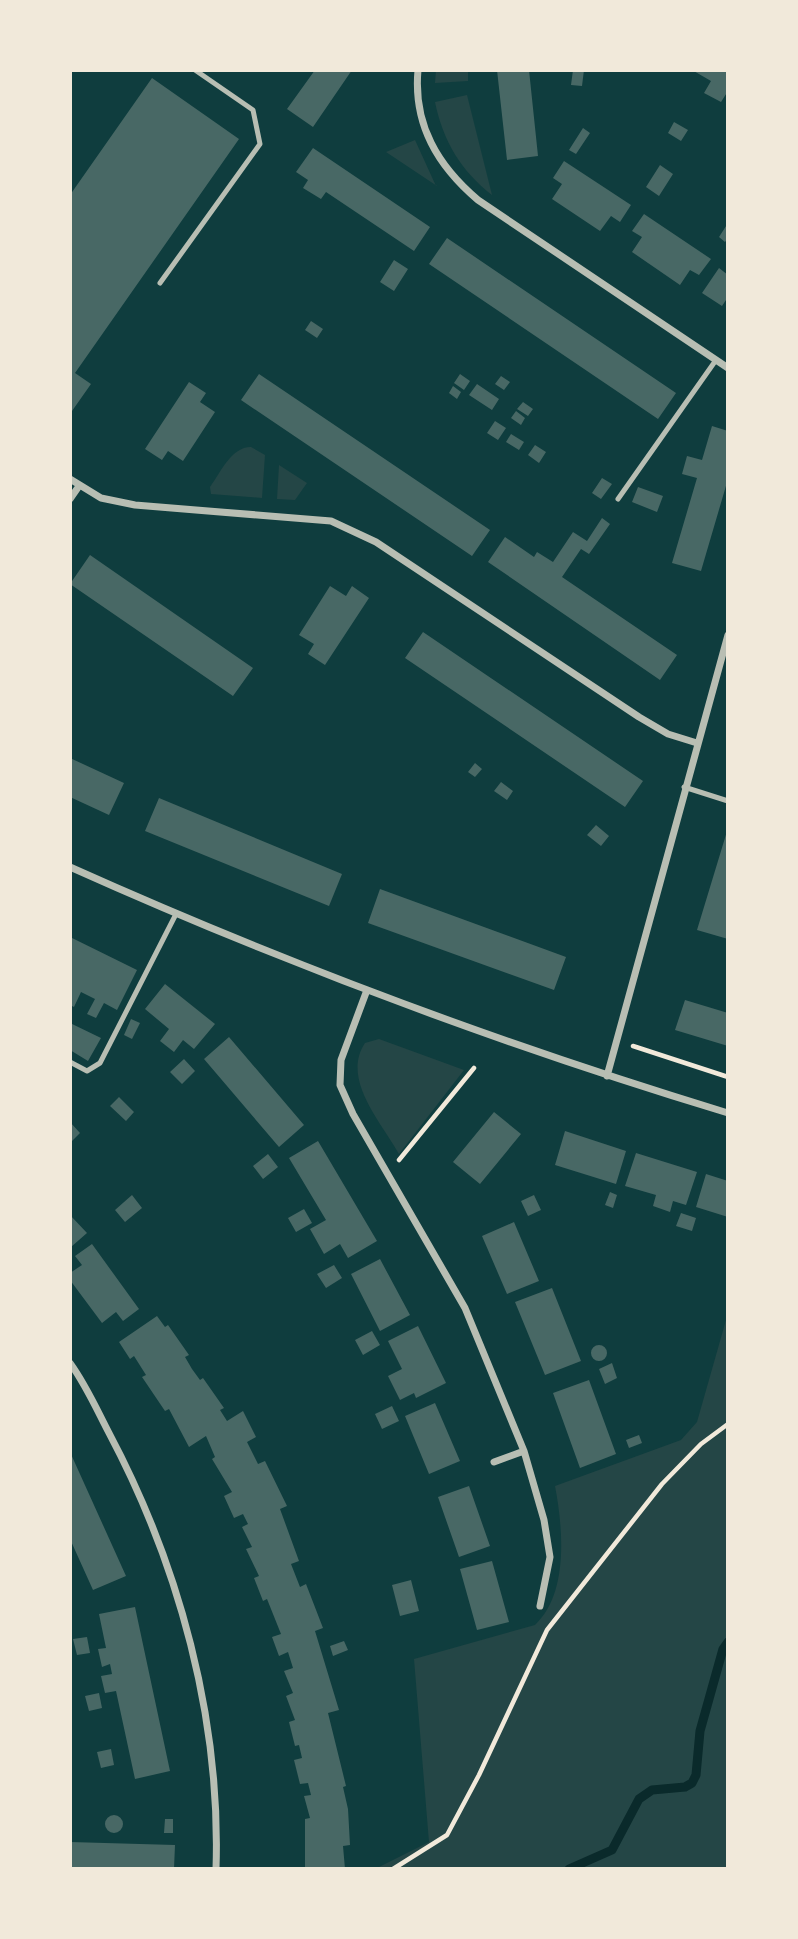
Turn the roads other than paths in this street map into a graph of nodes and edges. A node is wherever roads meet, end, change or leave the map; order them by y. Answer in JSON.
{"nodes":[{"id":1,"x":195,"y":70,"type":"edge"},
{"id":2,"x":418,"y":70,"type":"edge"},
{"id":3,"x":160,"y":283,"type":"dead end"},
{"id":4,"x":716,"y":360,"type":"junction"},
{"id":5,"x":728,"y":368,"type":"edge"},
{"id":6,"x":70,"y":479,"type":"edge"},
{"id":7,"x":79,"y":486,"type":"junction"},
{"id":8,"x":70,"y":499,"type":"edge"},
{"id":9,"x":618,"y":499,"type":"dead end"},
{"id":10,"x":728,"y":635,"type":"edge"},
{"id":11,"x":696,"y":743,"type":"junction"},
{"id":12,"x":684,"y":787,"type":"junction"},
{"id":13,"x":728,"y":801,"type":"edge"},
{"id":14,"x":70,"y":867,"type":"edge"},
{"id":15,"x":176,"y":914,"type":"junction"},
{"id":16,"x":367,"y":990,"type":"junction"},
{"id":17,"x":70,"y":1062,"type":"edge"},
{"id":18,"x":607,"y":1076,"type":"junction"},
{"id":19,"x":728,"y":1113,"type":"edge"},
{"id":20,"x":70,"y":1363,"type":"edge"},
{"id":21,"x":524,"y":1451,"type":"junction"},
{"id":22,"x":494,"y":1462,"type":"dead end"},
{"id":23,"x":540,"y":1606,"type":"dead end"},
{"id":24,"x":216,"y":1869,"type":"edge"}],
"edges":[{"from":1,"to":3,"type":"lane"},
{"from":2,"to":4,"type":"street"},
{"from":4,"to":5,"type":"street"},
{"from":4,"to":9,"type":"lane"},
{"from":6,"to":7,"type":"street"},
{"from":7,"to":8,"type":"street"},
{"from":7,"to":11,"type":"street"},
{"from":10,"to":11,"type":"street"},
{"from":11,"to":12,"type":"street"},
{"from":12,"to":13,"type":"lane"},
{"from":12,"to":18,"type":"street"},
{"from":14,"to":15,"type":"street"},
{"from":15,"to":16,"type":"street"},
{"from":15,"to":17,"type":"lane"},
{"from":16,"to":18,"type":"street"},
{"from":16,"to":21,"type":"street"},
{"from":18,"to":19,"type":"street"},
{"from":20,"to":24,"type":"street"},
{"from":21,"to":22,"type":"street"},
{"from":21,"to":23,"type":"street"}]}
